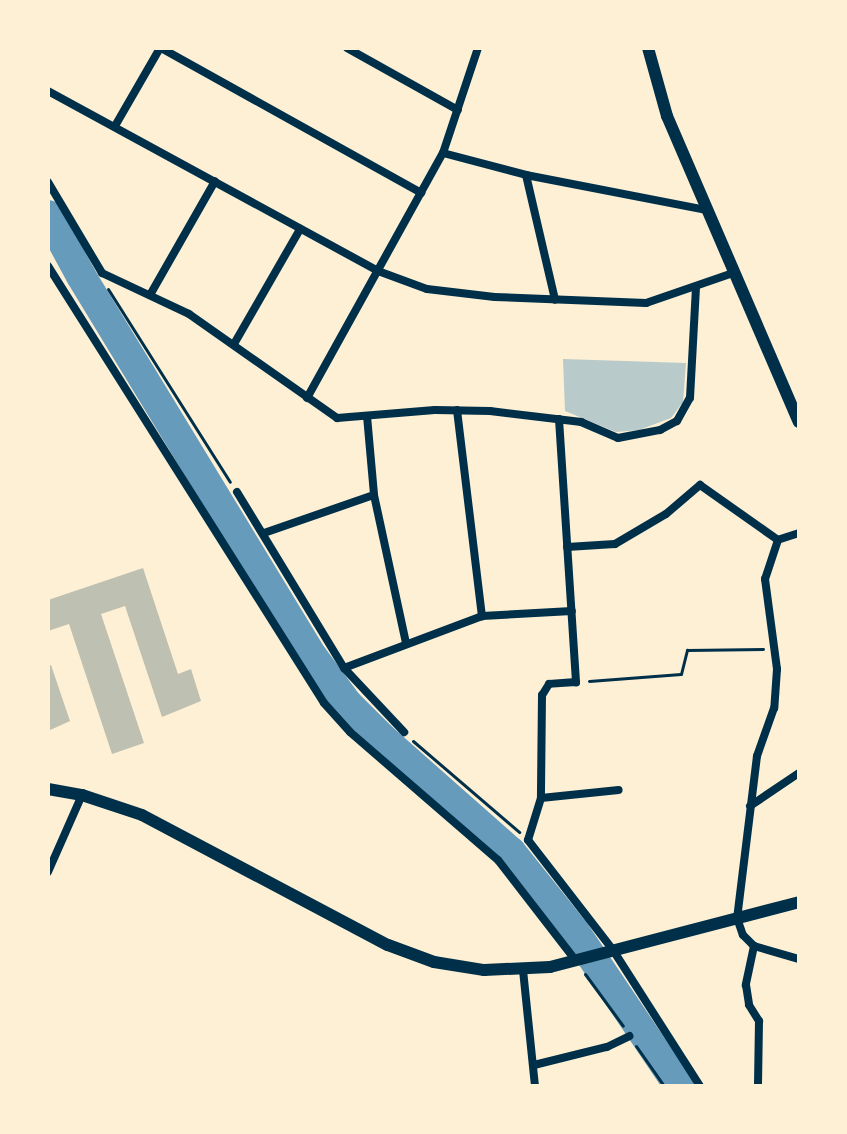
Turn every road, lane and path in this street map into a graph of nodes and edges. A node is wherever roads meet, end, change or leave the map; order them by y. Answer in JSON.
{"nodes":[{"id":1,"x":160,"y":48,"type":"edge"},
{"id":2,"x":347,"y":48,"type":"edge"},
{"id":3,"x":478,"y":48,"type":"edge"},
{"id":4,"x":648,"y":48,"type":"edge"},
{"id":5,"x":48,"y":91,"type":"edge"},
{"id":6,"x":458,"y":110,"type":"junction"},
{"id":7,"x":115,"y":126,"type":"junction"},
{"id":8,"x":443,"y":153,"type":"junction"},
{"id":9,"x":526,"y":175,"type":"junction"},
{"id":10,"x":215,"y":181,"type":"junction"},
{"id":11,"x":48,"y":182,"type":"edge"},
{"id":12,"x":421,"y":193,"type":"junction"},
{"id":13,"x":706,"y":210,"type":"junction"},
{"id":14,"x":300,"y":229,"type":"junction"},
{"id":15,"x":48,"y":266,"type":"edge"},
{"id":16,"x":378,"y":271,"type":"junction"},
{"id":17,"x":102,"y":273,"type":"junction"},
{"id":18,"x":733,"y":273,"type":"junction"},
{"id":19,"x":696,"y":287,"type":"junction"},
{"id":20,"x":150,"y":295,"type":"junction"},
{"id":21,"x":555,"y":300,"type":"junction"},
{"id":22,"x":234,"y":344,"type":"junction"},
{"id":23,"x":307,"y":398,"type":"junction"},
{"id":24,"x":457,"y":410,"type":"junction"},
{"id":25,"x":367,"y":416,"type":"junction"},
{"id":26,"x":559,"y":419,"type":"junction"},
{"id":27,"x":799,"y":420,"type":"edge"},
{"id":28,"x":237,"y":492,"type":"joint"},
{"id":29,"x":374,"y":495,"type":"junction"},
{"id":30,"x":264,"y":533,"type":"junction"},
{"id":31,"x":799,"y":533,"type":"edge"},
{"id":32,"x":778,"y":540,"type":"junction"},
{"id":33,"x":567,"y":547,"type":"junction"},
{"id":34,"x":572,"y":611,"type":"junction"},
{"id":35,"x":482,"y":616,"type":"junction"},
{"id":36,"x":406,"y":643,"type":"junction"},
{"id":37,"x":775,"y":649,"type":"junction"},
{"id":38,"x":344,"y":668,"type":"junction"},
{"id":39,"x":576,"y":682,"type":"junction"},
{"id":40,"x":404,"y":732,"type":"joint"},
{"id":41,"x":799,"y":773,"type":"edge"},
{"id":42,"x":48,"y":789,"type":"edge"},
{"id":43,"x":619,"y":790,"type":"dead end"},
{"id":44,"x":82,"y":795,"type":"junction"},
{"id":45,"x":541,"y":798,"type":"junction"},
{"id":46,"x":750,"y":806,"type":"junction"},
{"id":47,"x":528,"y":840,"type":"junction"},
{"id":48,"x":48,"y":872,"type":"edge"},
{"id":49,"x":799,"y":902,"type":"edge"},
{"id":50,"x":737,"y":918,"type":"junction"},
{"id":51,"x":754,"y":946,"type":"junction"},
{"id":52,"x":610,"y":951,"type":"junction"},
{"id":53,"x":799,"y":959,"type":"edge"},
{"id":54,"x":576,"y":961,"type":"junction"},
{"id":55,"x":523,"y":970,"type":"junction"},
{"id":56,"x":630,"y":1036,"type":"junction"},
{"id":57,"x":534,"y":1065,"type":"junction"},
{"id":58,"x":535,"y":1086,"type":"edge"},
{"id":59,"x":664,"y":1086,"type":"edge"},
{"id":60,"x":700,"y":1086,"type":"edge"},
{"id":61,"x":758,"y":1086,"type":"edge"}],
"edges":[{"from":1,"to":7,"type":"street"},
{"from":1,"to":12,"type":"street"},
{"from":2,"to":6,"type":"street"},
{"from":3,"to":6,"type":"street"},
{"from":4,"to":13,"type":"main road"},
{"from":5,"to":7,"type":"street"},
{"from":6,"to":8,"type":"street"},
{"from":7,"to":10,"type":"street"},
{"from":8,"to":9,"type":"street"},
{"from":8,"to":12,"type":"street"},
{"from":9,"to":13,"type":"street"},
{"from":9,"to":21,"type":"street"},
{"from":10,"to":14,"type":"street"},
{"from":10,"to":20,"type":"street"},
{"from":11,"to":17,"type":"street"},
{"from":12,"to":16,"type":"street"},
{"from":13,"to":18,"type":"main road"},
{"from":14,"to":16,"type":"street"},
{"from":14,"to":22,"type":"street"},
{"from":15,"to":54,"type":"street"},
{"from":16,"to":21,"type":"street"},
{"from":16,"to":23,"type":"street"},
{"from":17,"to":20,"type":"street"},
{"from":17,"to":28,"type":"path"},
{"from":18,"to":19,"type":"street"},
{"from":18,"to":27,"type":"main road"},
{"from":19,"to":21,"type":"street"},
{"from":19,"to":26,"type":"street"},
{"from":20,"to":22,"type":"street"},
{"from":22,"to":23,"type":"street"},
{"from":23,"to":25,"type":"street"},
{"from":24,"to":25,"type":"street"},
{"from":24,"to":26,"type":"street"},
{"from":24,"to":35,"type":"street"},
{"from":25,"to":29,"type":"street"},
{"from":26,"to":33,"type":"street"},
{"from":28,"to":30,"type":"street"},
{"from":29,"to":30,"type":"street"},
{"from":29,"to":36,"type":"street"},
{"from":30,"to":38,"type":"street"},
{"from":31,"to":32,"type":"street"},
{"from":32,"to":33,"type":"street"},
{"from":32,"to":37,"type":"street"},
{"from":33,"to":34,"type":"street"},
{"from":34,"to":35,"type":"street"},
{"from":34,"to":39,"type":"street"},
{"from":35,"to":36,"type":"street"},
{"from":36,"to":38,"type":"street"},
{"from":37,"to":39,"type":"path"},
{"from":37,"to":46,"type":"street"},
{"from":38,"to":40,"type":"street"},
{"from":39,"to":45,"type":"street"},
{"from":40,"to":47,"type":"path"},
{"from":41,"to":46,"type":"street"},
{"from":42,"to":44,"type":"main road"},
{"from":43,"to":45,"type":"street"},
{"from":44,"to":48,"type":"street"},
{"from":44,"to":55,"type":"main road"},
{"from":45,"to":47,"type":"street"},
{"from":46,"to":50,"type":"street"},
{"from":47,"to":52,"type":"street"},
{"from":49,"to":50,"type":"main road"},
{"from":50,"to":51,"type":"street"},
{"from":50,"to":52,"type":"main road"},
{"from":51,"to":53,"type":"street"},
{"from":51,"to":61,"type":"street"},
{"from":52,"to":54,"type":"main road"},
{"from":52,"to":60,"type":"street"},
{"from":54,"to":55,"type":"main road"},
{"from":54,"to":56,"type":"path"},
{"from":55,"to":57,"type":"street"},
{"from":56,"to":57,"type":"street"},
{"from":56,"to":59,"type":"path"},
{"from":57,"to":58,"type":"street"}]}
